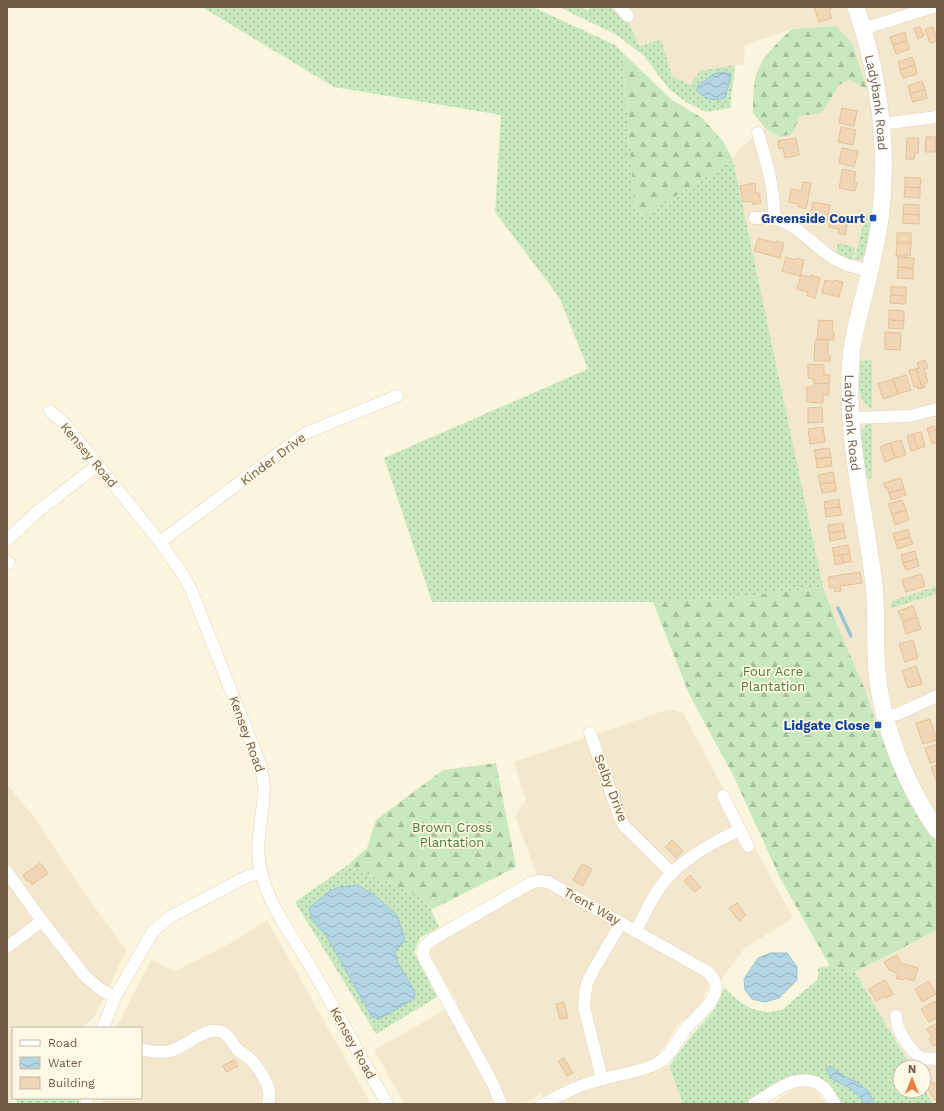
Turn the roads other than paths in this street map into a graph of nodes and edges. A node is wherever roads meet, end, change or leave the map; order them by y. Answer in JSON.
{"nodes":[{"id":1,"x":620,"y":7,"type":"edge"},
{"id":2,"x":856,"y":7,"type":"edge"},
{"id":3,"x":933,"y":7,"type":"edge"},
{"id":4,"x":628,"y":16,"type":"dead end"},
{"id":5,"x":863,"y":29,"type":"junction"},
{"id":6,"x":937,"y":117,"type":"edge"},
{"id":7,"x":881,"y":124,"type":"junction"},
{"id":8,"x":758,"y":133,"type":"dead end"},
{"id":9,"x":755,"y":218,"type":"dead end"},
{"id":10,"x":774,"y":218,"type":"junction"},
{"id":11,"x":870,"y":271,"type":"junction"},
{"id":12,"x":398,"y":396,"type":"dead end"},
{"id":13,"x":937,"y":408,"type":"edge"},
{"id":14,"x":50,"y":412,"type":"dead end"},
{"id":15,"x":850,"y":418,"type":"junction"},
{"id":16,"x":98,"y":465,"type":"junction"},
{"id":17,"x":7,"y":540,"type":"edge"},
{"id":18,"x":160,"y":542,"type":"junction"},
{"id":19,"x":937,"y":696,"type":"edge"},
{"id":20,"x":886,"y":717,"type":"junction"},
{"id":21,"x":590,"y":733,"type":"dead end"},
{"id":22,"x":723,"y":796,"type":"dead end"},
{"id":23,"x":740,"y":830,"type":"junction"},
{"id":24,"x":937,"y":830,"type":"edge"},
{"id":25,"x":748,"y":846,"type":"dead end"},
{"id":26,"x":7,"y":872,"type":"edge"},
{"id":27,"x":261,"y":873,"type":"junction"},
{"id":28,"x":672,"y":873,"type":"junction"},
{"id":29,"x":42,"y":921,"type":"junction"},
{"id":30,"x":622,"y":923,"type":"junction"},
{"id":31,"x":636,"y":931,"type":"junction"},
{"id":32,"x":7,"y":947,"type":"edge"},
{"id":33,"x":115,"y":997,"type":"junction"},
{"id":34,"x":896,"y":1016,"type":"dead end"},
{"id":35,"x":103,"y":1027,"type":"edge"},
{"id":36,"x":142,"y":1049,"type":"edge"},
{"id":37,"x":937,"y":1059,"type":"edge"},
{"id":38,"x":602,"y":1079,"type":"junction"},
{"id":39,"x":268,"y":1104,"type":"edge"},
{"id":40,"x":387,"y":1104,"type":"edge"},
{"id":41,"x":501,"y":1104,"type":"edge"},
{"id":42,"x":544,"y":1104,"type":"edge"},
{"id":43,"x":754,"y":1104,"type":"edge"},
{"id":44,"x":835,"y":1104,"type":"edge"}],
"edges":[{"from":1,"to":4,"type":"street"},
{"from":2,"to":5,"type":"street","name":"Ladybank Road"},
{"from":3,"to":5,"type":"street"},
{"from":5,"to":7,"type":"street","name":"Ladybank Road"},
{"from":6,"to":7,"type":"street"},
{"from":7,"to":11,"type":"street","name":"Ladybank Road"},
{"from":8,"to":10,"type":"street"},
{"from":9,"to":10,"type":"street"},
{"from":10,"to":11,"type":"street"},
{"from":11,"to":15,"type":"street","name":"Ladybank Road"},
{"from":12,"to":18,"type":"street","name":"Kinder Drive"},
{"from":13,"to":15,"type":"street"},
{"from":14,"to":16,"type":"street","name":"Kensey Road"},
{"from":15,"to":20,"type":"street","name":"Ladybank Road"},
{"from":16,"to":17,"type":"street"},
{"from":16,"to":18,"type":"street","name":"Kensey Road"},
{"from":18,"to":27,"type":"street","name":"Kensey Road"},
{"from":19,"to":20,"type":"street"},
{"from":20,"to":24,"type":"street","name":"Ladybank Road"},
{"from":21,"to":28,"type":"street","name":"Selby Drive"},
{"from":22,"to":23,"type":"street"},
{"from":23,"to":25,"type":"street"},
{"from":23,"to":28,"type":"street"},
{"from":26,"to":29,"type":"street"},
{"from":27,"to":33,"type":"street"},
{"from":27,"to":40,"type":"street","name":"Kensey Road"},
{"from":28,"to":31,"type":"street"},
{"from":29,"to":32,"type":"street"},
{"from":29,"to":33,"type":"street"},
{"from":30,"to":31,"type":"street","name":"Trent Way"},
{"from":30,"to":38,"type":"street"},
{"from":30,"to":41,"type":"street","name":"Trent Way"},
{"from":31,"to":38,"type":"street","name":"Trent Way"},
{"from":33,"to":35,"type":"street"},
{"from":34,"to":37,"type":"street"},
{"from":36,"to":39,"type":"street"},
{"from":38,"to":42,"type":"street","name":"Trent Way"},
{"from":43,"to":44,"type":"street"}]}
